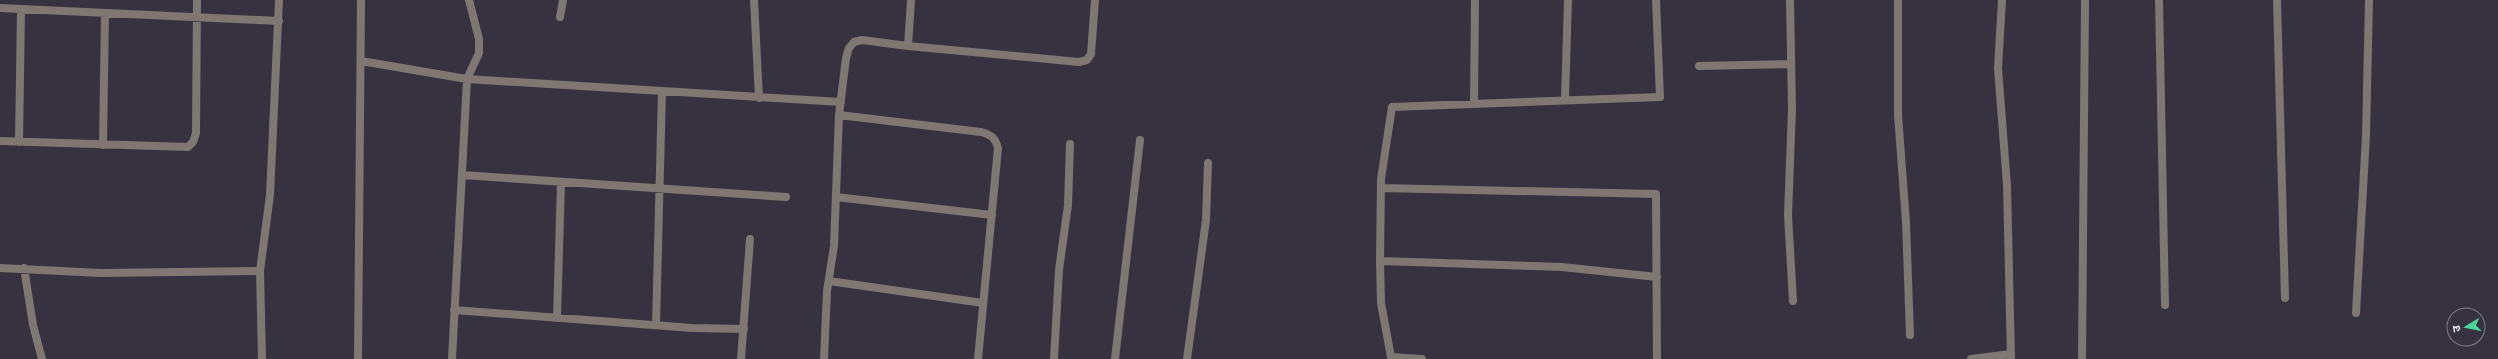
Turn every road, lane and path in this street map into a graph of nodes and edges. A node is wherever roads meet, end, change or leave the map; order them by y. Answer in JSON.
{"nodes":[{"id":1,"x":197,"y":0,"type":"edge"},
{"id":2,"x":280,"y":0,"type":"edge"},
{"id":3,"x":361,"y":0,"type":"edge"},
{"id":4,"x":469,"y":0,"type":"edge"},
{"id":5,"x":563,"y":0,"type":"edge"},
{"id":6,"x":754,"y":0,"type":"edge"},
{"id":7,"x":911,"y":0,"type":"edge"},
{"id":8,"x":1095,"y":0,"type":"edge"},
{"id":9,"x":1475,"y":0,"type":"edge"},
{"id":10,"x":1568,"y":0,"type":"edge"},
{"id":11,"x":1656,"y":0,"type":"edge"},
{"id":12,"x":1790,"y":0,"type":"edge"},
{"id":13,"x":1898,"y":0,"type":"edge"},
{"id":14,"x":2002,"y":0,"type":"edge"},
{"id":15,"x":2085,"y":0,"type":"edge"},
{"id":16,"x":2159,"y":0,"type":"edge"},
{"id":17,"x":2278,"y":0,"type":"edge"},
{"id":18,"x":2369,"y":0,"type":"edge"},
{"id":19,"x":0,"y":8,"type":"edge"},
{"id":20,"x":21,"y":9,"type":"junction"},
{"id":21,"x":105,"y":13,"type":"junction"},
{"id":22,"x":196,"y":17,"type":"junction"},
{"id":23,"x":560,"y":17,"type":"dead end"},
{"id":24,"x":279,"y":22,"type":"junction"},
{"id":25,"x":908,"y":46,"type":"junction"},
{"id":26,"x":361,"y":61,"type":"junction"},
{"id":27,"x":1791,"y":64,"type":"junction"},
{"id":28,"x":1699,"y":66,"type":"dead end"},
{"id":29,"x":467,"y":79,"type":"junction"},
{"id":30,"x":662,"y":91,"type":"junction"},
{"id":31,"x":759,"y":98,"type":"junction"},
{"id":32,"x":1565,"y":99,"type":"junction"},
{"id":33,"x":841,"y":102,"type":"junction"},
{"id":34,"x":1474,"y":103,"type":"junction"},
{"id":35,"x":840,"y":115,"type":"junction"},
{"id":36,"x":1140,"y":140,"type":"dead end"},
{"id":37,"x":0,"y":141,"type":"edge"},
{"id":38,"x":19,"y":142,"type":"junction"},
{"id":39,"x":1070,"y":144,"type":"dead end"},
{"id":40,"x":103,"y":145,"type":"junction"},
{"id":41,"x":1208,"y":163,"type":"dead end"},
{"id":42,"x":462,"y":175,"type":"junction"},
{"id":43,"x":561,"y":183,"type":"junction"},
{"id":44,"x":1381,"y":188,"type":"junction"},
{"id":45,"x":659,"y":190,"type":"junction"},
{"id":46,"x":786,"y":197,"type":"dead end"},
{"id":47,"x":836,"y":197,"type":"junction"},
{"id":48,"x":992,"y":215,"type":"junction"},
{"id":49,"x":750,"y":239,"type":"dead end"},
{"id":50,"x":1380,"y":261,"type":"junction"},
{"id":51,"x":0,"y":268,"type":"edge"},
{"id":52,"x":24,"y":268,"type":"junction"},
{"id":53,"x":260,"y":271,"type":"junction"},
{"id":54,"x":1657,"y":277,"type":"junction"},
{"id":55,"x":829,"y":281,"type":"junction"},
{"id":56,"x":2285,"y":298,"type":"dead end"},
{"id":57,"x":1793,"y":301,"type":"dead end"},
{"id":58,"x":983,"y":303,"type":"junction"},
{"id":59,"x":2165,"y":305,"type":"dead end"},
{"id":60,"x":454,"y":310,"type":"junction"},
{"id":61,"x":2356,"y":313,"type":"dead end"},
{"id":62,"x":557,"y":318,"type":"junction"},
{"id":63,"x":656,"y":325,"type":"junction"},
{"id":64,"x":744,"y":329,"type":"junction"},
{"id":65,"x":1910,"y":335,"type":"dead end"},
{"id":66,"x":2011,"y":356,"type":"edge"},
{"id":67,"x":42,"y":359,"type":"edge"},
{"id":68,"x":262,"y":359,"type":"edge"},
{"id":69,"x":358,"y":359,"type":"edge"},
{"id":70,"x":452,"y":359,"type":"edge"},
{"id":71,"x":741,"y":359,"type":"edge"},
{"id":72,"x":824,"y":359,"type":"edge"},
{"id":73,"x":978,"y":359,"type":"edge"},
{"id":74,"x":1054,"y":359,"type":"edge"},
{"id":75,"x":1115,"y":359,"type":"edge"},
{"id":76,"x":1187,"y":359,"type":"edge"},
{"id":77,"x":1422,"y":359,"type":"edge"},
{"id":78,"x":1657,"y":359,"type":"edge"},
{"id":79,"x":1971,"y":359,"type":"edge"},
{"id":80,"x":2082,"y":359,"type":"edge"}],
"edges":[{"from":1,"to":22,"type":"street"},
{"from":2,"to":24,"type":"street"},
{"from":3,"to":26,"type":"street"},
{"from":4,"to":29,"type":"street"},
{"from":5,"to":23,"type":"street"},
{"from":6,"to":31,"type":"street"},
{"from":7,"to":25,"type":"street"},
{"from":8,"to":25,"type":"street"},
{"from":9,"to":34,"type":"street"},
{"from":10,"to":32,"type":"street"},
{"from":11,"to":32,"type":"street"},
{"from":12,"to":27,"type":"street"},
{"from":13,"to":65,"type":"street"},
{"from":14,"to":66,"type":"street"},
{"from":15,"to":80,"type":"street"},
{"from":16,"to":59,"type":"street"},
{"from":17,"to":56,"type":"street"},
{"from":18,"to":61,"type":"street"},
{"from":19,"to":20,"type":"street"},
{"from":20,"to":21,"type":"street"},
{"from":20,"to":38,"type":"street"},
{"from":21,"to":22,"type":"street"},
{"from":21,"to":40,"type":"street"},
{"from":22,"to":24,"type":"street"},
{"from":22,"to":40,"type":"street"},
{"from":24,"to":53,"type":"street"},
{"from":25,"to":33,"type":"street"},
{"from":26,"to":29,"type":"street"},
{"from":26,"to":69,"type":"street"},
{"from":27,"to":28,"type":"street"},
{"from":27,"to":57,"type":"street"},
{"from":29,"to":30,"type":"street"},
{"from":29,"to":42,"type":"street"},
{"from":30,"to":31,"type":"street"},
{"from":30,"to":45,"type":"street"},
{"from":31,"to":33,"type":"street"},
{"from":32,"to":34,"type":"street"},
{"from":33,"to":35,"type":"street"},
{"from":34,"to":44,"type":"street"},
{"from":35,"to":47,"type":"street"},
{"from":35,"to":48,"type":"street"},
{"from":36,"to":75,"type":"street"},
{"from":37,"to":38,"type":"street"},
{"from":38,"to":40,"type":"street"},
{"from":39,"to":74,"type":"street"},
{"from":41,"to":76,"type":"street"},
{"from":42,"to":43,"type":"street"},
{"from":42,"to":60,"type":"street"},
{"from":43,"to":45,"type":"street"},
{"from":43,"to":62,"type":"street"},
{"from":44,"to":50,"type":"street"},
{"from":44,"to":54,"type":"street"},
{"from":45,"to":46,"type":"street"},
{"from":45,"to":63,"type":"street"},
{"from":47,"to":48,"type":"street"},
{"from":47,"to":55,"type":"street"},
{"from":48,"to":58,"type":"street"},
{"from":49,"to":64,"type":"street"},
{"from":50,"to":54,"type":"street"},
{"from":50,"to":77,"type":"street"},
{"from":51,"to":52,"type":"street"},
{"from":52,"to":53,"type":"street"},
{"from":52,"to":67,"type":"street"},
{"from":53,"to":68,"type":"street"},
{"from":54,"to":78,"type":"street"},
{"from":55,"to":58,"type":"street"},
{"from":55,"to":72,"type":"street"},
{"from":58,"to":73,"type":"street"},
{"from":60,"to":62,"type":"street"},
{"from":60,"to":70,"type":"street"},
{"from":62,"to":63,"type":"street"},
{"from":63,"to":64,"type":"street"},
{"from":64,"to":71,"type":"street"},
{"from":66,"to":79,"type":"street"}]}
